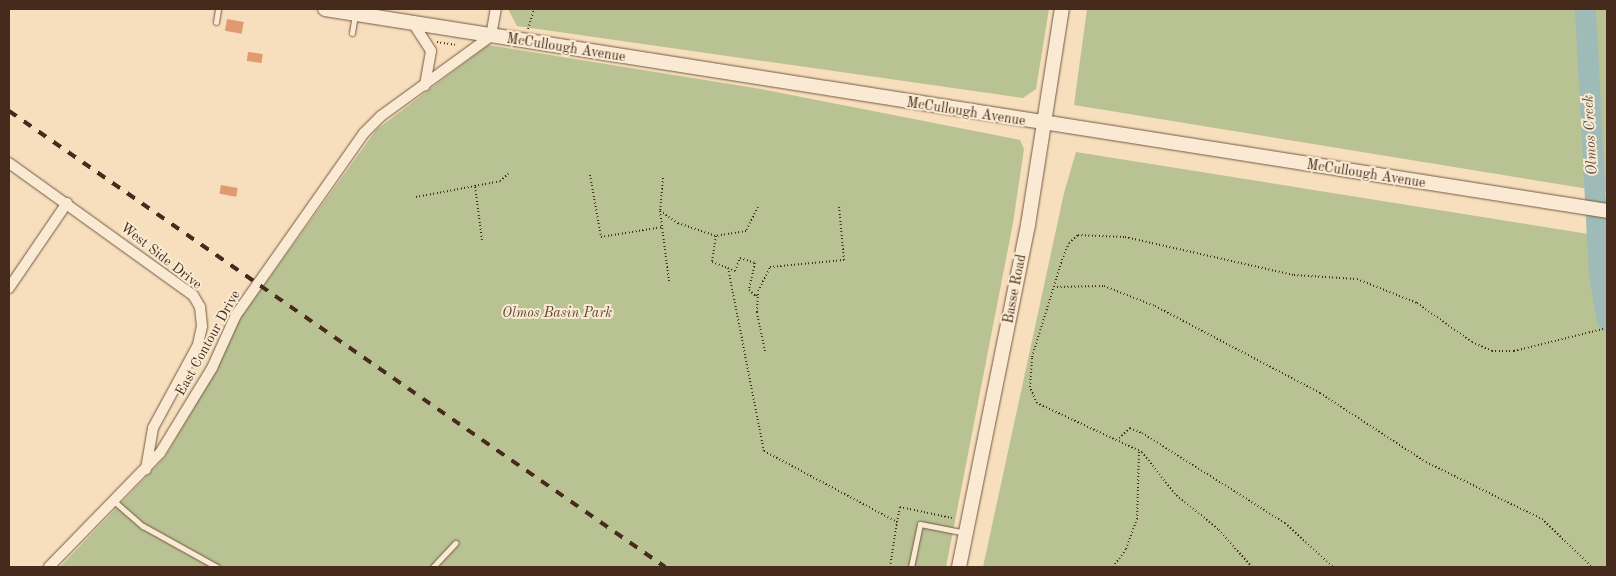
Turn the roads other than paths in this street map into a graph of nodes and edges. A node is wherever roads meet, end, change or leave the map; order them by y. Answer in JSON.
{"nodes":[{"id":1,"x":218,"y":9,"type":"edge"},
{"id":2,"x":325,"y":9,"type":"edge"},
{"id":3,"x":496,"y":9,"type":"edge"},
{"id":4,"x":1062,"y":9,"type":"edge"},
{"id":5,"x":355,"y":14,"type":"junction"},
{"id":6,"x":216,"y":22,"type":"dead end"},
{"id":7,"x":413,"y":23,"type":"junction"},
{"id":8,"x":352,"y":33,"type":"dead end"},
{"id":9,"x":491,"y":36,"type":"junction"},
{"id":10,"x":425,"y":85,"type":"junction"},
{"id":11,"x":1043,"y":124,"type":"junction"},
{"id":12,"x":9,"y":163,"type":"edge"},
{"id":13,"x":67,"y":203,"type":"junction"},
{"id":14,"x":1607,"y":211,"type":"edge"},
{"id":15,"x":9,"y":288,"type":"edge"},
{"id":16,"x":146,"y":469,"type":"junction"},
{"id":17,"x":115,"y":502,"type":"junction"},
{"id":18,"x":966,"y":534,"type":"junction"},
{"id":19,"x":455,"y":543,"type":"dead end"},
{"id":20,"x":49,"y":567,"type":"edge"},
{"id":21,"x":217,"y":567,"type":"edge"},
{"id":22,"x":433,"y":567,"type":"edge"},
{"id":23,"x":911,"y":567,"type":"edge"},
{"id":24,"x":959,"y":567,"type":"edge"}],
"edges":[{"from":1,"to":6,"type":"lane"},
{"from":2,"to":5,"type":"main road","name":"McCullough Avenue"},
{"from":3,"to":9,"type":"street"},
{"from":4,"to":11,"type":"main road","name":"Basse Road"},
{"from":5,"to":7,"type":"main road","name":"McCullough Avenue"},
{"from":5,"to":8,"type":"lane"},
{"from":7,"to":9,"type":"main road","name":"McCullough Avenue"},
{"from":7,"to":10,"type":"street"},
{"from":9,"to":10,"type":"street","name":"East Contour Drive"},
{"from":9,"to":11,"type":"main road","name":"McCullough Avenue"},
{"from":10,"to":16,"type":"street","name":"East Contour Drive"},
{"from":11,"to":14,"type":"main road","name":"McCullough Avenue"},
{"from":11,"to":18,"type":"main road","name":"Basse Road"},
{"from":12,"to":13,"type":"street","name":"West Side Drive"},
{"from":13,"to":15,"type":"street"},
{"from":13,"to":16,"type":"street","name":"West Side Drive"},
{"from":16,"to":17,"type":"street","name":"East Contour Drive"},
{"from":17,"to":20,"type":"street","name":"East Contour Drive"},
{"from":17,"to":21,"type":"lane"},
{"from":18,"to":23,"type":"lane"},
{"from":18,"to":24,"type":"main road","name":"Basse Road"},
{"from":19,"to":22,"type":"lane"}]}
